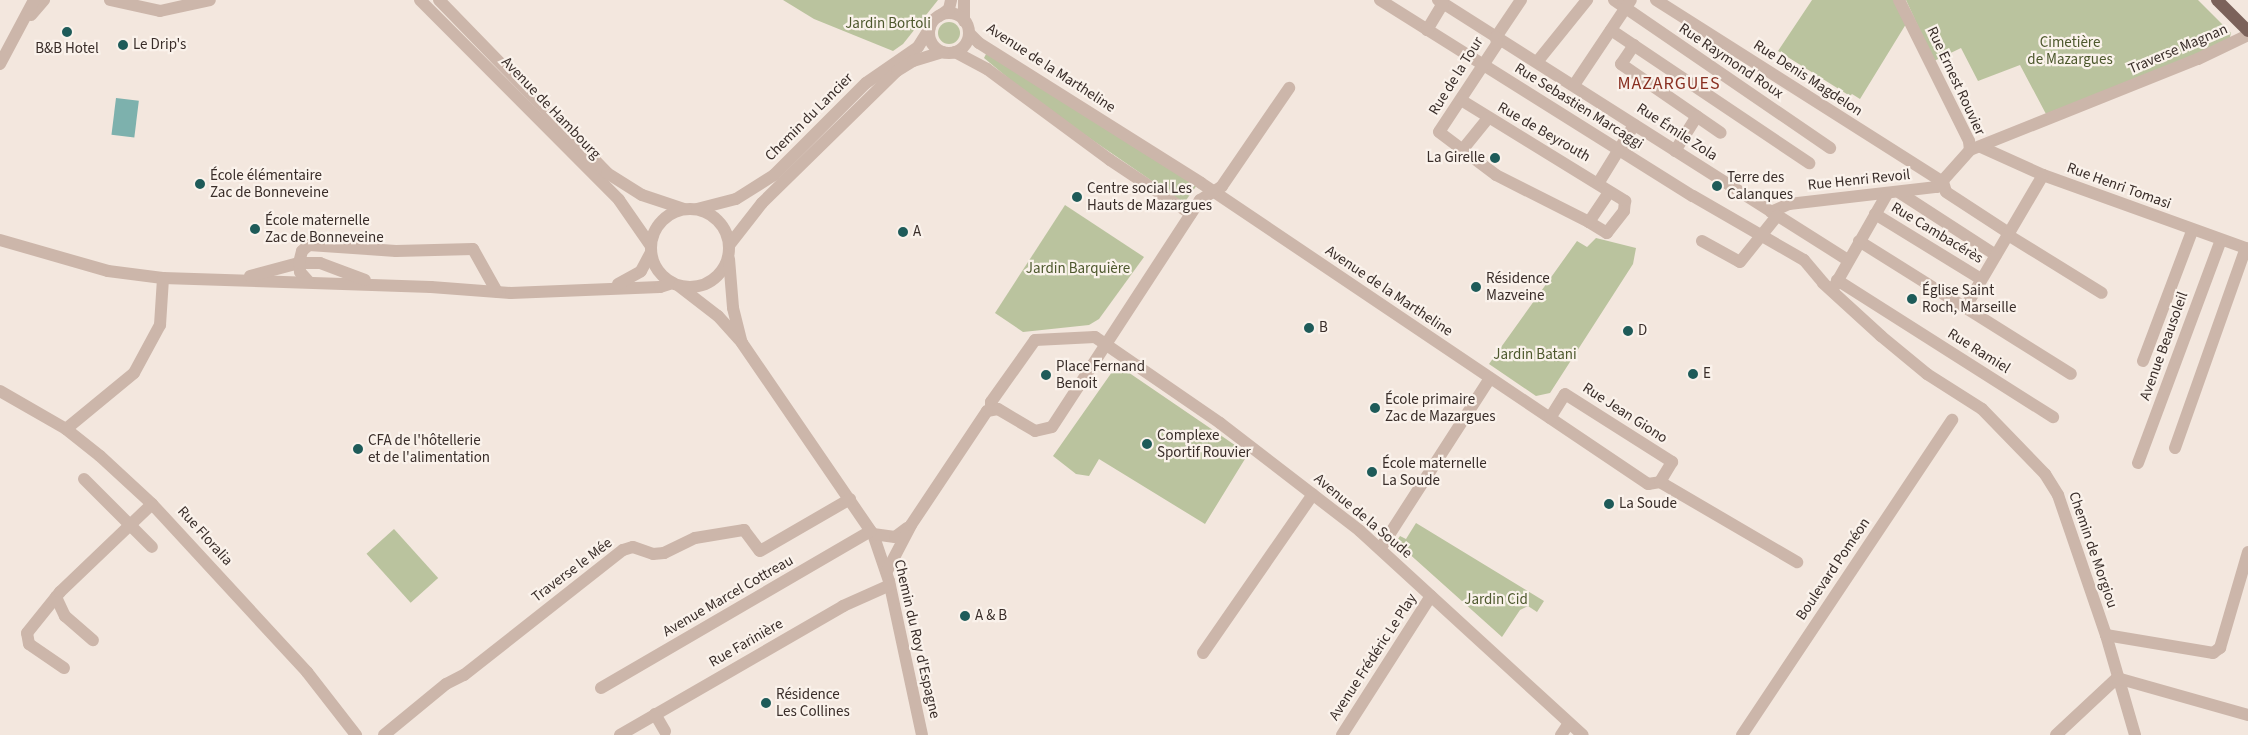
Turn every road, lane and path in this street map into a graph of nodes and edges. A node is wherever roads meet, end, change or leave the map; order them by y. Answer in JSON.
{"nodes":[{"id":1,"x":34,"y":0,"type":"edge"},
{"id":2,"x":44,"y":0,"type":"edge"},
{"id":3,"x":110,"y":0,"type":"edge"},
{"id":4,"x":210,"y":0,"type":"edge"},
{"id":5,"x":420,"y":0,"type":"edge"},
{"id":6,"x":439,"y":0,"type":"edge"},
{"id":7,"x":951,"y":0,"type":"edge"},
{"id":8,"x":964,"y":0,"type":"edge"},
{"id":9,"x":1380,"y":0,"type":"edge"},
{"id":10,"x":1521,"y":0,"type":"edge"},
{"id":11,"x":1588,"y":0,"type":"edge"},
{"id":12,"x":1614,"y":0,"type":"edge"},
{"id":13,"x":1656,"y":0,"type":"edge"},
{"id":14,"x":1899,"y":0,"type":"edge"},
{"id":15,"x":2218,"y":0,"type":"edge"},
{"id":16,"x":1440,"y":2,"type":"edge"},
{"id":17,"x":1628,"y":4,"type":"edge"},
{"id":18,"x":173,"y":5,"type":"edge"},
{"id":19,"x":938,"y":17,"type":"junction"},
{"id":20,"x":23,"y":25,"type":"junction"},
{"id":21,"x":967,"y":27,"type":"junction"},
{"id":22,"x":930,"y":28,"type":"junction"},
{"id":23,"x":1427,"y":30,"type":"junction"},
{"id":24,"x":1611,"y":30,"type":"junction"},
{"id":25,"x":2248,"y":33,"type":"edge"},
{"id":26,"x":1496,"y":37,"type":"junction"},
{"id":27,"x":1634,"y":45,"type":"junction"},
{"id":28,"x":949,"y":52,"type":"junction"},
{"id":29,"x":1537,"y":62,"type":"junction"},
{"id":30,"x":0,"y":64,"type":"edge"},
{"id":31,"x":1483,"y":66,"type":"junction"},
{"id":32,"x":1574,"y":85,"type":"junction"},
{"id":33,"x":1289,"y":88,"type":"dead end"},
{"id":34,"x":1461,"y":100,"type":"junction"},
{"id":35,"x":1697,"y":116,"type":"junction"},
{"id":36,"x":1488,"y":118,"type":"junction"},
{"id":37,"x":1634,"y":125,"type":"junction"},
{"id":38,"x":1721,"y":133,"type":"dead end"},
{"id":39,"x":1463,"y":148,"type":"junction"},
{"id":40,"x":1830,"y":148,"type":"dead end"},
{"id":41,"x":1975,"y":148,"type":"junction"},
{"id":42,"x":1618,"y":149,"type":"junction"},
{"id":43,"x":1675,"y":151,"type":"junction"},
{"id":44,"x":1809,"y":163,"type":"dead end"},
{"id":45,"x":1923,"y":172,"type":"junction"},
{"id":46,"x":2044,"y":175,"type":"junction"},
{"id":47,"x":1599,"y":182,"type":"junction"},
{"id":48,"x":1943,"y":182,"type":"junction"},
{"id":49,"x":1921,"y":190,"type":"junction"},
{"id":50,"x":1212,"y":192,"type":"junction"},
{"id":51,"x":1609,"y":192,"type":"junction"},
{"id":52,"x":1900,"y":193,"type":"junction"},
{"id":53,"x":1887,"y":194,"type":"junction"},
{"id":54,"x":684,"y":209,"type":"junction"},
{"id":55,"x":698,"y":210,"type":"junction"},
{"id":56,"x":1191,"y":214,"type":"junction"},
{"id":57,"x":1774,"y":214,"type":"junction"},
{"id":58,"x":1875,"y":214,"type":"junction"},
{"id":59,"x":1588,"y":222,"type":"junction"},
{"id":60,"x":2192,"y":230,"type":"junction"},
{"id":61,"x":1764,"y":234,"type":"junction"},
{"id":62,"x":2008,"y":234,"type":"junction"},
{"id":63,"x":0,"y":240,"type":"edge"},
{"id":64,"x":2221,"y":240,"type":"junction"},
{"id":65,"x":1702,"y":241,"type":"dead end"},
{"id":66,"x":1859,"y":241,"type":"junction"},
{"id":67,"x":336,"y":248,"type":"junction"},
{"id":68,"x":651,"y":249,"type":"junction"},
{"id":69,"x":2247,"y":249,"type":"edge"},
{"id":70,"x":729,"y":250,"type":"junction"},
{"id":71,"x":1996,"y":255,"type":"junction"},
{"id":72,"x":1848,"y":260,"type":"junction"},
{"id":73,"x":299,"y":263,"type":"junction"},
{"id":74,"x":340,"y":269,"type":"junction"},
{"id":75,"x":163,"y":278,"type":"junction"},
{"id":76,"x":235,"y":279,"type":"junction"},
{"id":77,"x":1982,"y":279,"type":"junction"},
{"id":78,"x":309,"y":282,"type":"junction"},
{"id":79,"x":326,"y":282,"type":"junction"},
{"id":80,"x":381,"y":285,"type":"junction"},
{"id":81,"x":676,"y":285,"type":"junction"},
{"id":82,"x":1835,"y":286,"type":"junction"},
{"id":83,"x":605,"y":288,"type":"junction"},
{"id":84,"x":497,"y":292,"type":"junction"},
{"id":85,"x":2102,"y":293,"type":"dead end"},
{"id":86,"x":1965,"y":308,"type":"junction"},
{"id":87,"x":742,"y":342,"type":"junction"},
{"id":88,"x":1104,"y":344,"type":"junction"},
{"id":89,"x":2143,"y":361,"type":"dead end"},
{"id":90,"x":2071,"y":374,"type":"dead end"},
{"id":91,"x":1490,"y":378,"type":"junction"},
{"id":92,"x":0,"y":391,"type":"edge"},
{"id":93,"x":991,"y":409,"type":"junction"},
{"id":94,"x":2053,"y":417,"type":"dead end"},
{"id":95,"x":1550,"y":418,"type":"junction"},
{"id":96,"x":1952,"y":420,"type":"dead end"},
{"id":97,"x":66,"y":429,"type":"junction"},
{"id":98,"x":2175,"y":448,"type":"dead end"},
{"id":99,"x":2138,"y":463,"type":"dead end"},
{"id":100,"x":84,"y":479,"type":"dead end"},
{"id":101,"x":1660,"y":482,"type":"junction"},
{"id":102,"x":1313,"y":494,"type":"junction"},
{"id":103,"x":850,"y":499,"type":"junction"},
{"id":104,"x":152,"y":504,"type":"junction"},
{"id":105,"x":132,"y":524,"type":"junction"},
{"id":106,"x":912,"y":525,"type":"junction"},
{"id":107,"x":872,"y":533,"type":"junction"},
{"id":108,"x":152,"y":547,"type":"dead end"},
{"id":109,"x":1380,"y":549,"type":"junction"},
{"id":110,"x":2248,"y":552,"type":"edge"},
{"id":111,"x":1797,"y":562,"type":"dead end"},
{"id":112,"x":886,"y":572,"type":"junction"},
{"id":113,"x":890,"y":585,"type":"junction"},
{"id":114,"x":1431,"y":596,"type":"junction"},
{"id":115,"x":56,"y":597,"type":"junction"},
{"id":116,"x":2106,"y":635,"type":"junction"},
{"id":117,"x":93,"y":640,"type":"dead end"},
{"id":118,"x":1203,"y":653,"type":"dead end"},
{"id":119,"x":64,"y":668,"type":"dead end"},
{"id":120,"x":2117,"y":678,"type":"junction"},
{"id":121,"x":601,"y":688,"type":"dead end"},
{"id":122,"x":655,"y":714,"type":"junction"},
{"id":123,"x":2248,"y":715,"type":"edge"},
{"id":124,"x":1569,"y":723,"type":"junction"},
{"id":125,"x":665,"y":731,"type":"dead end"},
{"id":126,"x":356,"y":735,"type":"edge"},
{"id":127,"x":384,"y":735,"type":"edge"},
{"id":128,"x":620,"y":735,"type":"edge"},
{"id":129,"x":922,"y":735,"type":"edge"},
{"id":130,"x":1342,"y":735,"type":"edge"},
{"id":131,"x":1561,"y":735,"type":"edge"},
{"id":132,"x":1583,"y":735,"type":"edge"},
{"id":133,"x":1742,"y":735,"type":"edge"},
{"id":134,"x":2056,"y":735,"type":"edge"},
{"id":135,"x":2136,"y":735,"type":"edge"}],
"edges":[{"from":1,"to":20,"type":"street"},
{"from":2,"to":20,"type":"street"},
{"from":3,"to":18,"type":"street"},
{"from":4,"to":18,"type":"street"},
{"from":5,"to":68,"type":"street","name":"Avenue de Hambourg"},
{"from":6,"to":54,"type":"street","name":"Avenue de Hambourg"},
{"from":7,"to":19,"type":"street"},
{"from":8,"to":21,"type":"street"},
{"from":9,"to":23,"type":"street","name":"Rue Sebastien Marcaggi"},
{"from":10,"to":26,"type":"street","name":"Rue de la Tour"},
{"from":11,"to":29,"type":"street"},
{"from":12,"to":17,"type":"street","name":"Rue Raymond Roux"},
{"from":13,"to":45,"type":"street","name":"Rue Denis Magdelon"},
{"from":14,"to":41,"type":"street","name":"Rue Ernest Rouvier"},
{"from":15,"to":25,"type":"main road"},
{"from":16,"to":23,"type":"street"},
{"from":16,"to":26,"type":"street","name":"Rue Émile Zola"},
{"from":17,"to":24,"type":"street"},
{"from":17,"to":40,"type":"street","name":"Rue Raymond Roux"},
{"from":19,"to":21,"type":"street"},
{"from":19,"to":22,"type":"street"},
{"from":20,"to":30,"type":"street"},
{"from":21,"to":28,"type":"street"},
{"from":21,"to":50,"type":"street","name":"Avenue de la Martheline"},
{"from":22,"to":28,"type":"street"},
{"from":22,"to":55,"type":"street","name":"Chemin du Lancier"},
{"from":23,"to":31,"type":"street","name":"Rue Sebastien Marcaggi"},
{"from":24,"to":27,"type":"street"},
{"from":24,"to":32,"type":"street"},
{"from":25,"to":41,"type":"street","name":"Traverse Magnan"},
{"from":26,"to":29,"type":"street","name":"Rue Émile Zola"},
{"from":26,"to":31,"type":"street","name":"Rue de la Tour"},
{"from":27,"to":35,"type":"street"},
{"from":27,"to":44,"type":"street"},
{"from":28,"to":56,"type":"street"},
{"from":28,"to":70,"type":"street","name":"Chemin du Lancier"},
{"from":29,"to":32,"type":"street","name":"Rue Émile Zola"},
{"from":31,"to":34,"type":"street","name":"Rue de la Tour"},
{"from":31,"to":42,"type":"street","name":"Rue Sebastien Marcaggi"},
{"from":32,"to":37,"type":"street","name":"Rue Émile Zola"},
{"from":33,"to":50,"type":"street"},
{"from":34,"to":36,"type":"street","name":"Rue de Beyrouth"},
{"from":34,"to":39,"type":"street","name":"Rue de la Tour"},
{"from":35,"to":38,"type":"street"},
{"from":35,"to":43,"type":"street"},
{"from":36,"to":39,"type":"street"},
{"from":36,"to":47,"type":"street","name":"Rue de Beyrouth"},
{"from":37,"to":42,"type":"street"},
{"from":37,"to":43,"type":"street","name":"Rue Émile Zola"},
{"from":39,"to":59,"type":"street"},
{"from":41,"to":46,"type":"street","name":"Rue Henri Tomasi"},
{"from":41,"to":48,"type":"street","name":"Rue Henri Revoil"},
{"from":42,"to":47,"type":"street"},
{"from":42,"to":61,"type":"street","name":"Rue Sebastien Marcaggi"},
{"from":43,"to":57,"type":"street","name":"Rue Émile Zola"},
{"from":45,"to":48,"type":"street","name":"Rue Denis Magdelon"},
{"from":45,"to":49,"type":"street","name":"Rue Henri Revoil"},
{"from":46,"to":60,"type":"street","name":"Rue Henri Tomasi"},
{"from":46,"to":62,"type":"street"},
{"from":47,"to":51,"type":"street","name":"Rue de Beyrouth"},
{"from":48,"to":49,"type":"street","name":"Rue Henri Revoil"},
{"from":48,"to":62,"type":"street"},
{"from":49,"to":52,"type":"street","name":"Rue Henri Revoil"},
{"from":50,"to":56,"type":"street"},
{"from":50,"to":91,"type":"street","name":"Avenue de la Martheline"},
{"from":51,"to":59,"type":"street"},
{"from":51,"to":59,"type":"street","name":"Rue de Beyrouth"},
{"from":52,"to":53,"type":"street","name":"Rue Henri Revoil"},
{"from":52,"to":71,"type":"street"},
{"from":53,"to":57,"type":"street","name":"Rue Henri Revoil"},
{"from":53,"to":58,"type":"street"},
{"from":54,"to":55,"type":"street"},
{"from":54,"to":68,"type":"street"},
{"from":55,"to":70,"type":"street"},
{"from":56,"to":88,"type":"street"},
{"from":57,"to":61,"type":"street"},
{"from":57,"to":72,"type":"street","name":"Rue Émile Zola"},
{"from":58,"to":66,"type":"street"},
{"from":58,"to":77,"type":"street","name":"Rue Cambacérès"},
{"from":60,"to":64,"type":"street","name":"Rue Henri Tomasi"},
{"from":60,"to":89,"type":"street"},
{"from":61,"to":65,"type":"street"},
{"from":61,"to":82,"type":"street","name":"Chemin de Morgiou"},
{"from":62,"to":71,"type":"street"},
{"from":62,"to":85,"type":"street"},
{"from":63,"to":75,"type":"street"},
{"from":64,"to":69,"type":"street","name":"Rue Henri Tomasi"},
{"from":64,"to":99,"type":"street","name":"Avenue Beausoleil"},
{"from":66,"to":72,"type":"street"},
{"from":66,"to":86,"type":"street"},
{"from":67,"to":73,"type":"street"},
{"from":67,"to":74,"type":"street"},
{"from":67,"to":84,"type":"street"},
{"from":68,"to":81,"type":"street"},
{"from":68,"to":83,"type":"street"},
{"from":69,"to":98,"type":"street"},
{"from":70,"to":81,"type":"street"},
{"from":70,"to":87,"type":"street"},
{"from":71,"to":77,"type":"street"},
{"from":72,"to":82,"type":"street"},
{"from":73,"to":74,"type":"street"},
{"from":73,"to":76,"type":"street"},
{"from":73,"to":78,"type":"street"},
{"from":74,"to":79,"type":"street"},
{"from":74,"to":80,"type":"street"},
{"from":75,"to":76,"type":"street"},
{"from":75,"to":97,"type":"street"},
{"from":76,"to":78,"type":"street"},
{"from":77,"to":86,"type":"street"},
{"from":78,"to":79,"type":"street"},
{"from":79,"to":80,"type":"street"},
{"from":80,"to":84,"type":"street"},
{"from":81,"to":83,"type":"street"},
{"from":81,"to":87,"type":"street"},
{"from":82,"to":94,"type":"street","name":"Rue Ramiel"},
{"from":82,"to":116,"type":"street","name":"Chemin de Morgiou"},
{"from":83,"to":84,"type":"street"},
{"from":86,"to":90,"type":"street"},
{"from":87,"to":103,"type":"street"},
{"from":88,"to":93,"type":"street","name":"Avenue de la Soude"},
{"from":88,"to":93,"type":"street"},
{"from":88,"to":102,"type":"street","name":"Avenue de la Soude"},
{"from":91,"to":95,"type":"street","name":"Avenue de la Martheline"},
{"from":91,"to":109,"type":"street"},
{"from":92,"to":97,"type":"street","name":"Rue Floralia"},
{"from":93,"to":106,"type":"street"},
{"from":95,"to":101,"type":"street","name":"Avenue de la Martheline"},
{"from":95,"to":101,"type":"street","name":"Rue Jean Giono"},
{"from":96,"to":133,"type":"street","name":"Boulevard Poméon"},
{"from":97,"to":104,"type":"street","name":"Rue Floralia"},
{"from":100,"to":105,"type":"street"},
{"from":101,"to":111,"type":"street","name":"Avenue de la Martheline"},
{"from":102,"to":109,"type":"street","name":"Avenue de la Soude"},
{"from":102,"to":118,"type":"street"},
{"from":103,"to":107,"type":"street","name":"Chemin du Roy d'Espagne"},
{"from":103,"to":127,"type":"street","name":"Traverse le Mée"},
{"from":104,"to":105,"type":"street"},
{"from":104,"to":126,"type":"street","name":"Rue Floralia"},
{"from":105,"to":108,"type":"street"},
{"from":105,"to":115,"type":"street"},
{"from":106,"to":107,"type":"street"},
{"from":106,"to":112,"type":"street"},
{"from":107,"to":112,"type":"street","name":"Chemin du Roy d'Espagne"},
{"from":107,"to":121,"type":"street","name":"Avenue Marcel Cottreau"},
{"from":109,"to":114,"type":"street","name":"Avenue de la Soude"},
{"from":110,"to":116,"type":"street"},
{"from":112,"to":113,"type":"street","name":"Chemin du Roy d'Espagne"},
{"from":113,"to":122,"type":"street","name":"Rue Farinière"},
{"from":113,"to":129,"type":"street","name":"Chemin du Roy d'Espagne"},
{"from":114,"to":124,"type":"street","name":"Avenue de la Soude"},
{"from":114,"to":130,"type":"street","name":"Avenue Frédéric Le Play"},
{"from":115,"to":117,"type":"street"},
{"from":115,"to":119,"type":"street"},
{"from":116,"to":120,"type":"street","name":"Chemin de Morgiou"},
{"from":120,"to":123,"type":"street"},
{"from":120,"to":134,"type":"street"},
{"from":120,"to":135,"type":"street","name":"Chemin de Morgiou"},
{"from":122,"to":125,"type":"street"},
{"from":122,"to":128,"type":"street","name":"Rue Farinière"},
{"from":124,"to":131,"type":"street"},
{"from":124,"to":132,"type":"street","name":"Avenue de la Soude"}]}
